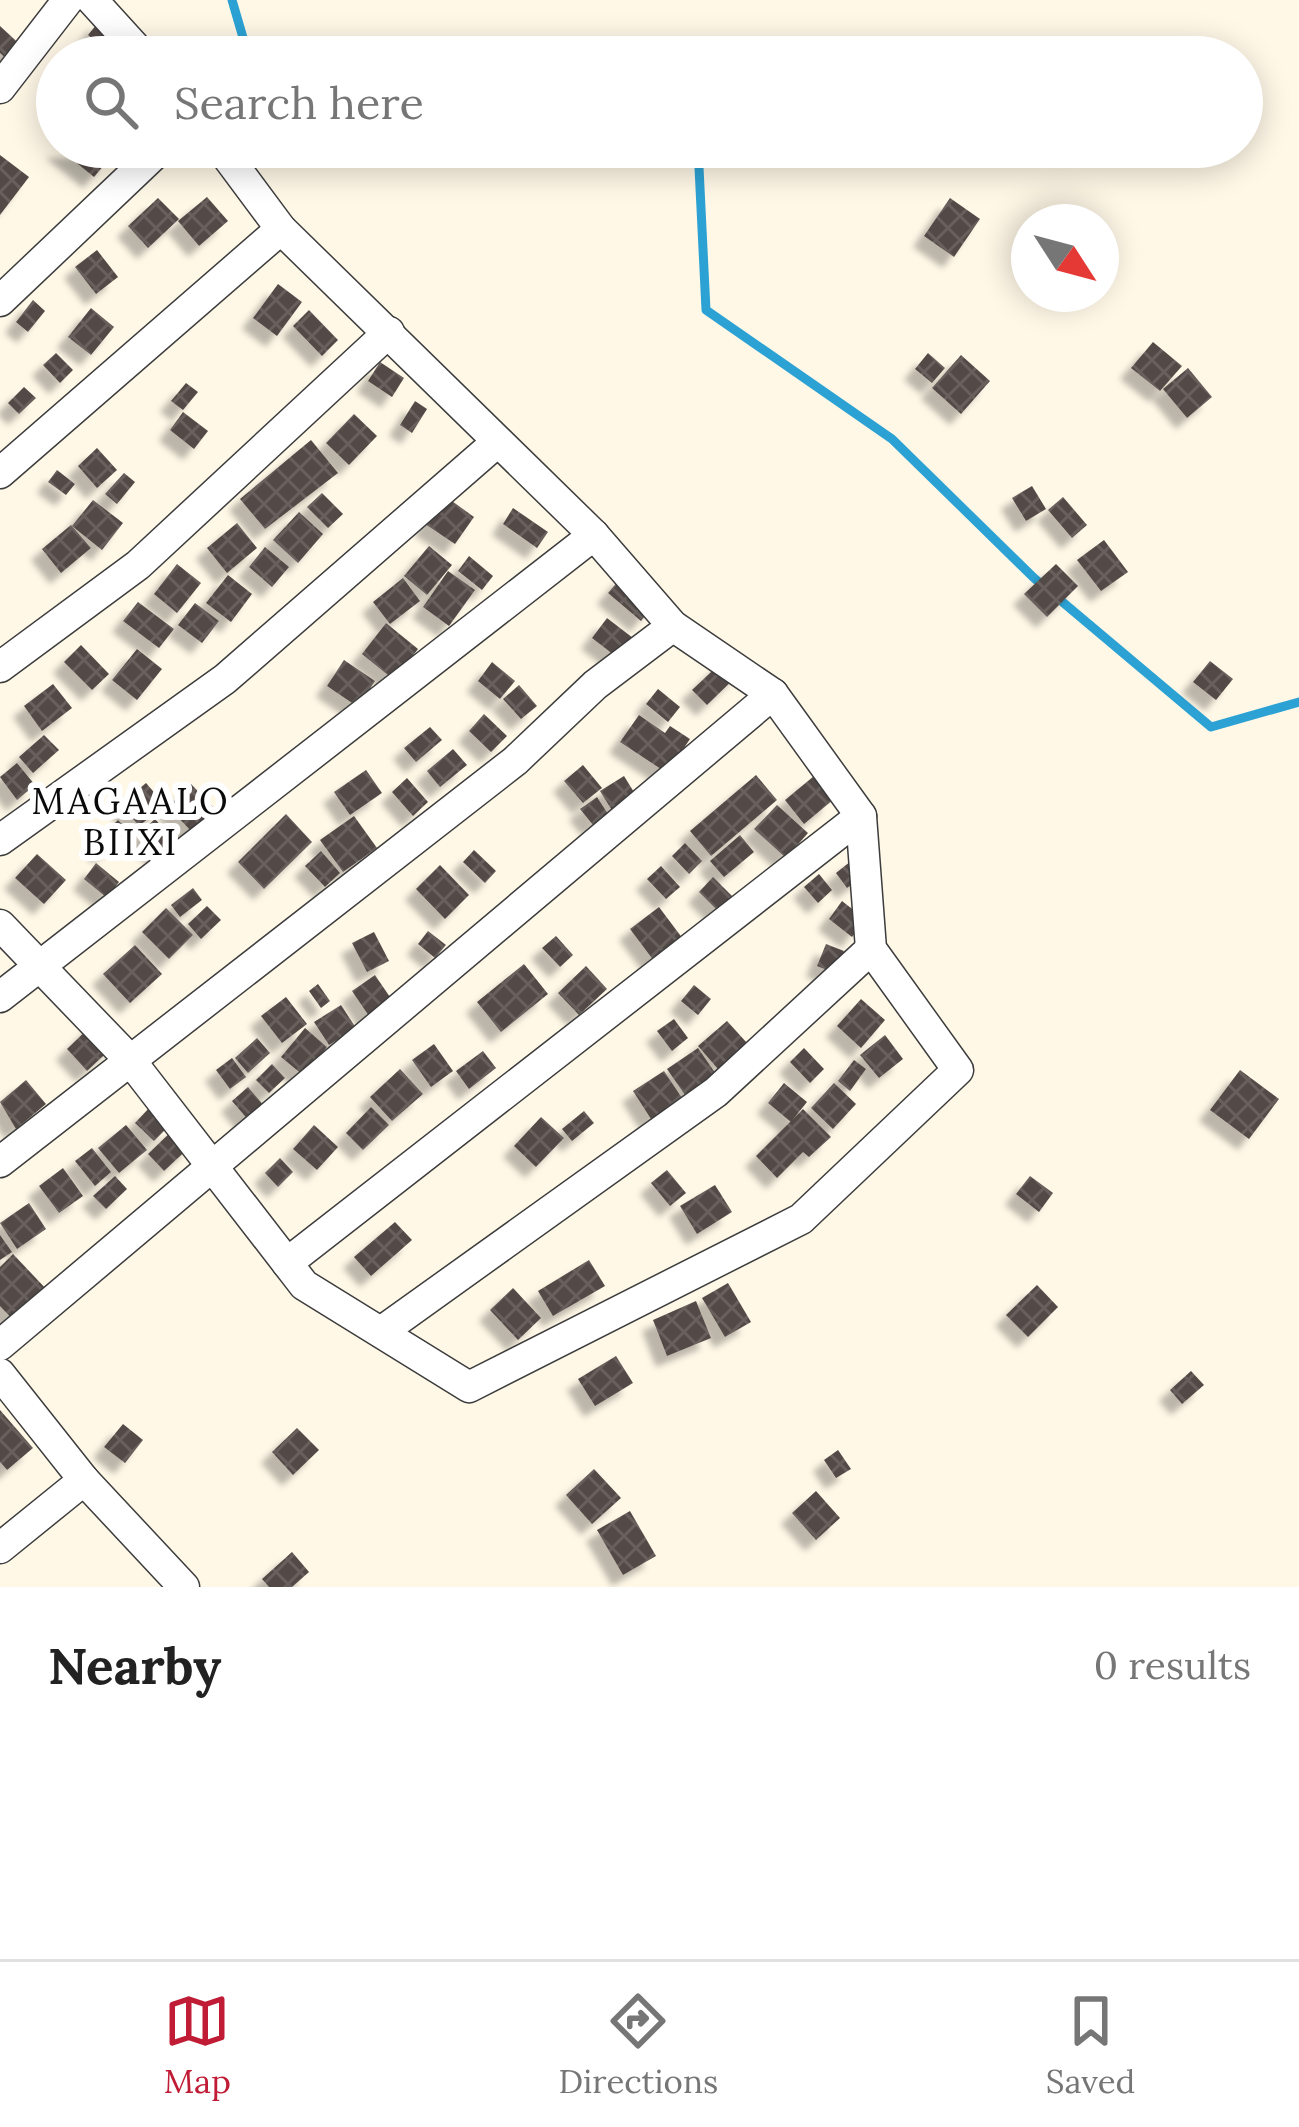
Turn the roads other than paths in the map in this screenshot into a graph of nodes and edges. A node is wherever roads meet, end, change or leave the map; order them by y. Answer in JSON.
{"nodes":[{"id":1,"x":68,"y":0,"type":"edge"},
{"id":2,"x":92,"y":0,"type":"edge"},
{"id":3,"x":40,"y":36,"type":"edge"},
{"id":4,"x":125,"y":36,"type":"edge"},
{"id":5,"x":36,"y":41,"type":"edge"},
{"id":6,"x":0,"y":88,"type":"edge"},
{"id":7,"x":140,"y":168,"type":"edge"},
{"id":8,"x":236,"y":168,"type":"edge"},
{"id":9,"x":281,"y":229,"type":"junction"},
{"id":10,"x":0,"y":301,"type":"edge"},
{"id":11,"x":389,"y":332,"type":"junction"},
{"id":12,"x":496,"y":443,"type":"junction"},
{"id":13,"x":0,"y":473,"type":"edge"},
{"id":14,"x":595,"y":535,"type":"junction"},
{"id":15,"x":673,"y":626,"type":"junction"},
{"id":16,"x":0,"y":667,"type":"edge"},
{"id":17,"x":773,"y":694,"type":"junction"},
{"id":18,"x":861,"y":815,"type":"junction"},
{"id":19,"x":0,"y":840,"type":"edge"},
{"id":20,"x":0,"y":925,"type":"edge"},
{"id":21,"x":871,"y":949,"type":"junction"},
{"id":22,"x":41,"y":964,"type":"junction"},
{"id":23,"x":0,"y":997,"type":"edge"},
{"id":24,"x":130,"y":1060,"type":"junction"},
{"id":25,"x":0,"y":1162,"type":"edge"},
{"id":26,"x":215,"y":1168,"type":"junction"},
{"id":27,"x":287,"y":1263,"type":"junction"},
{"id":28,"x":381,"y":1332,"type":"junction"},
{"id":29,"x":0,"y":1345,"type":"edge"},
{"id":30,"x":0,"y":1374,"type":"edge"},
{"id":31,"x":84,"y":1480,"type":"junction"},
{"id":32,"x":0,"y":1548,"type":"edge"},
{"id":33,"x":184,"y":1587,"type":"edge"}],
"edges":[{"from":1,"to":3,"type":"street"},
{"from":2,"to":4,"type":"street"},
{"from":5,"to":6,"type":"street"},
{"from":7,"to":10,"type":"street"},
{"from":8,"to":9,"type":"street"},
{"from":9,"to":11,"type":"street"},
{"from":9,"to":13,"type":"street"},
{"from":11,"to":12,"type":"street"},
{"from":11,"to":16,"type":"street"},
{"from":12,"to":14,"type":"street"},
{"from":12,"to":19,"type":"street"},
{"from":14,"to":15,"type":"street"},
{"from":14,"to":22,"type":"street"},
{"from":15,"to":17,"type":"street"},
{"from":15,"to":24,"type":"street"},
{"from":17,"to":18,"type":"street"},
{"from":17,"to":26,"type":"street"},
{"from":18,"to":21,"type":"street"},
{"from":18,"to":27,"type":"street"},
{"from":20,"to":22,"type":"street"},
{"from":21,"to":28,"type":"street"},
{"from":21,"to":28,"type":"street"},
{"from":22,"to":23,"type":"street"},
{"from":22,"to":24,"type":"street"},
{"from":24,"to":25,"type":"street"},
{"from":24,"to":26,"type":"street"},
{"from":26,"to":27,"type":"street"},
{"from":26,"to":29,"type":"street"},
{"from":27,"to":28,"type":"street"},
{"from":30,"to":31,"type":"street"},
{"from":31,"to":32,"type":"street"},
{"from":31,"to":33,"type":"street"}]}
